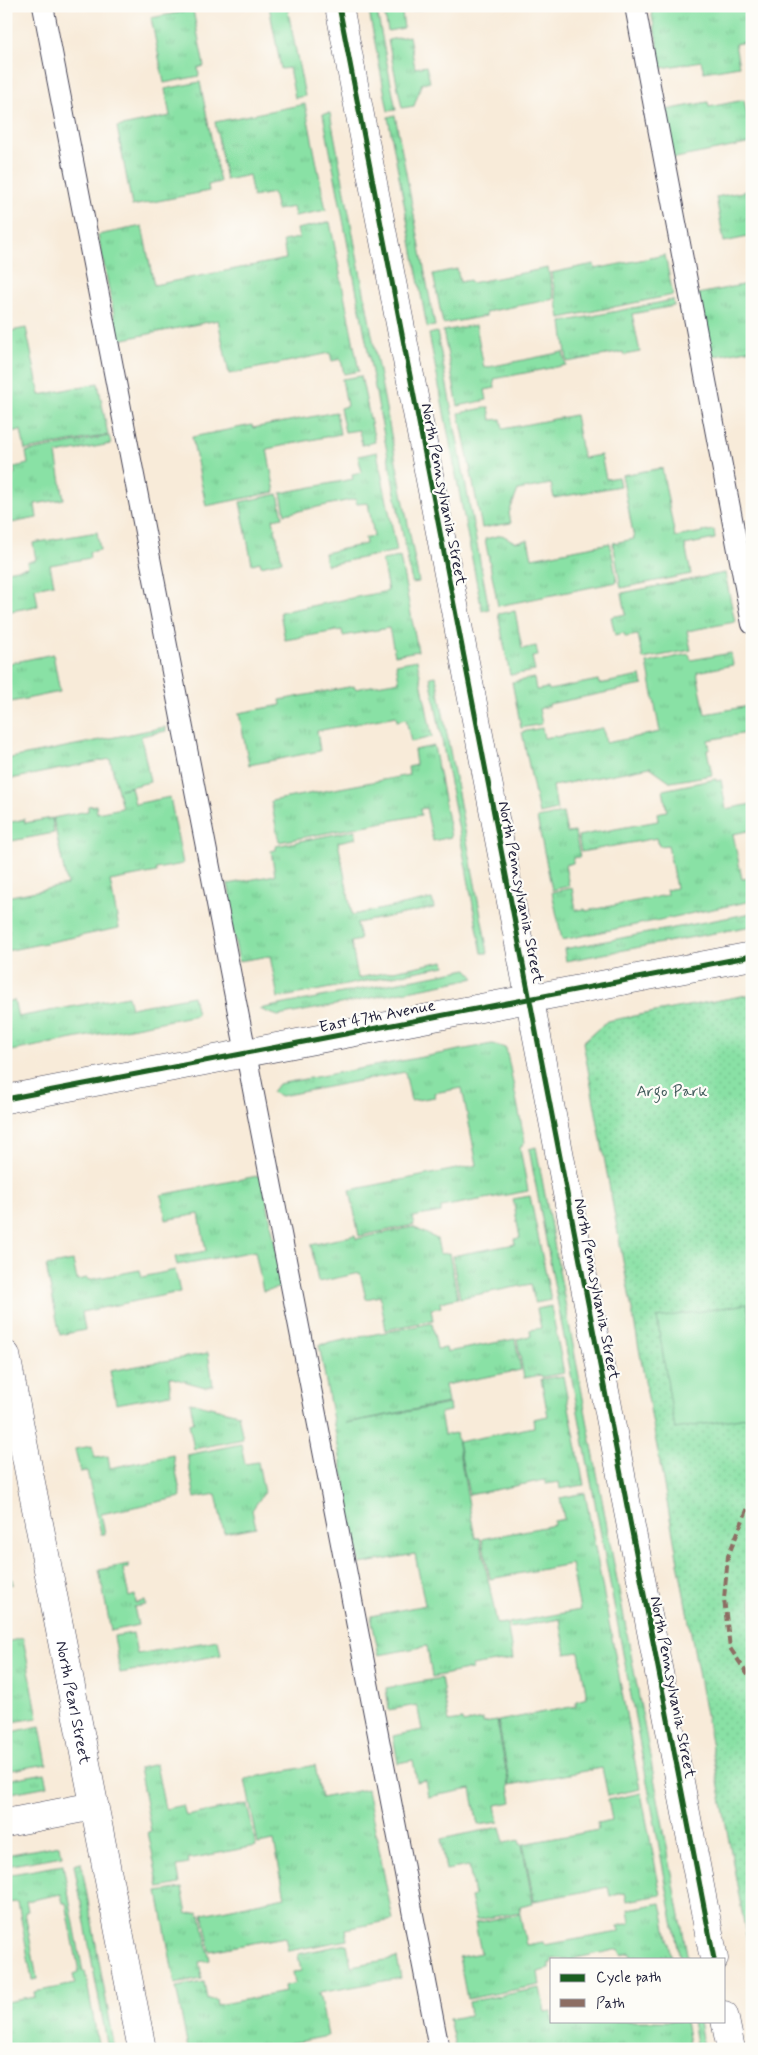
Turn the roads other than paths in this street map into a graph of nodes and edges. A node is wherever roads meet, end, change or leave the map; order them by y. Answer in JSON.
{"nodes":[{"id":1,"x":43,"y":6,"type":"edge"},
{"id":2,"x":339,"y":6,"type":"edge"},
{"id":3,"x":635,"y":6,"type":"edge"},
{"id":4,"x":752,"y":624,"type":"edge"},
{"id":5,"x":752,"y":956,"type":"edge"},
{"id":6,"x":530,"y":999,"type":"junction"},
{"id":7,"x":246,"y":1053,"type":"junction"},
{"id":8,"x":6,"y":1099,"type":"edge"},
{"id":9,"x":6,"y":1355,"type":"edge"},
{"id":10,"x":11,"y":1401,"type":"edge"},
{"id":11,"x":94,"y":1806,"type":"junction"},
{"id":12,"x":6,"y":1823,"type":"edge"},
{"id":13,"x":714,"y":1958,"type":"edge"},
{"id":14,"x":725,"y":2022,"type":"edge"},
{"id":15,"x":142,"y":2049,"type":"edge"},
{"id":16,"x":439,"y":2049,"type":"edge"},
{"id":17,"x":731,"y":2049,"type":"edge"}],
"edges":[{"from":1,"to":7,"type":"lane"},
{"from":2,"to":6,"type":"street","name":"North Pennsylvania Street"},
{"from":3,"to":4,"type":"lane"},
{"from":5,"to":6,"type":"street","name":"East 47th Avenue"},
{"from":6,"to":7,"type":"street","name":"East 47th Avenue"},
{"from":6,"to":13,"type":"street","name":"North Pennsylvania Street"},
{"from":7,"to":8,"type":"street","name":"East 47th Avenue"},
{"from":7,"to":16,"type":"lane"},
{"from":9,"to":10,"type":"street","name":"North Pearl Street"},
{"from":10,"to":11,"type":"street","name":"North Pearl Street"},
{"from":11,"to":12,"type":"street"},
{"from":11,"to":15,"type":"street","name":"North Pearl Street"},
{"from":14,"to":17,"type":"street"}]}
